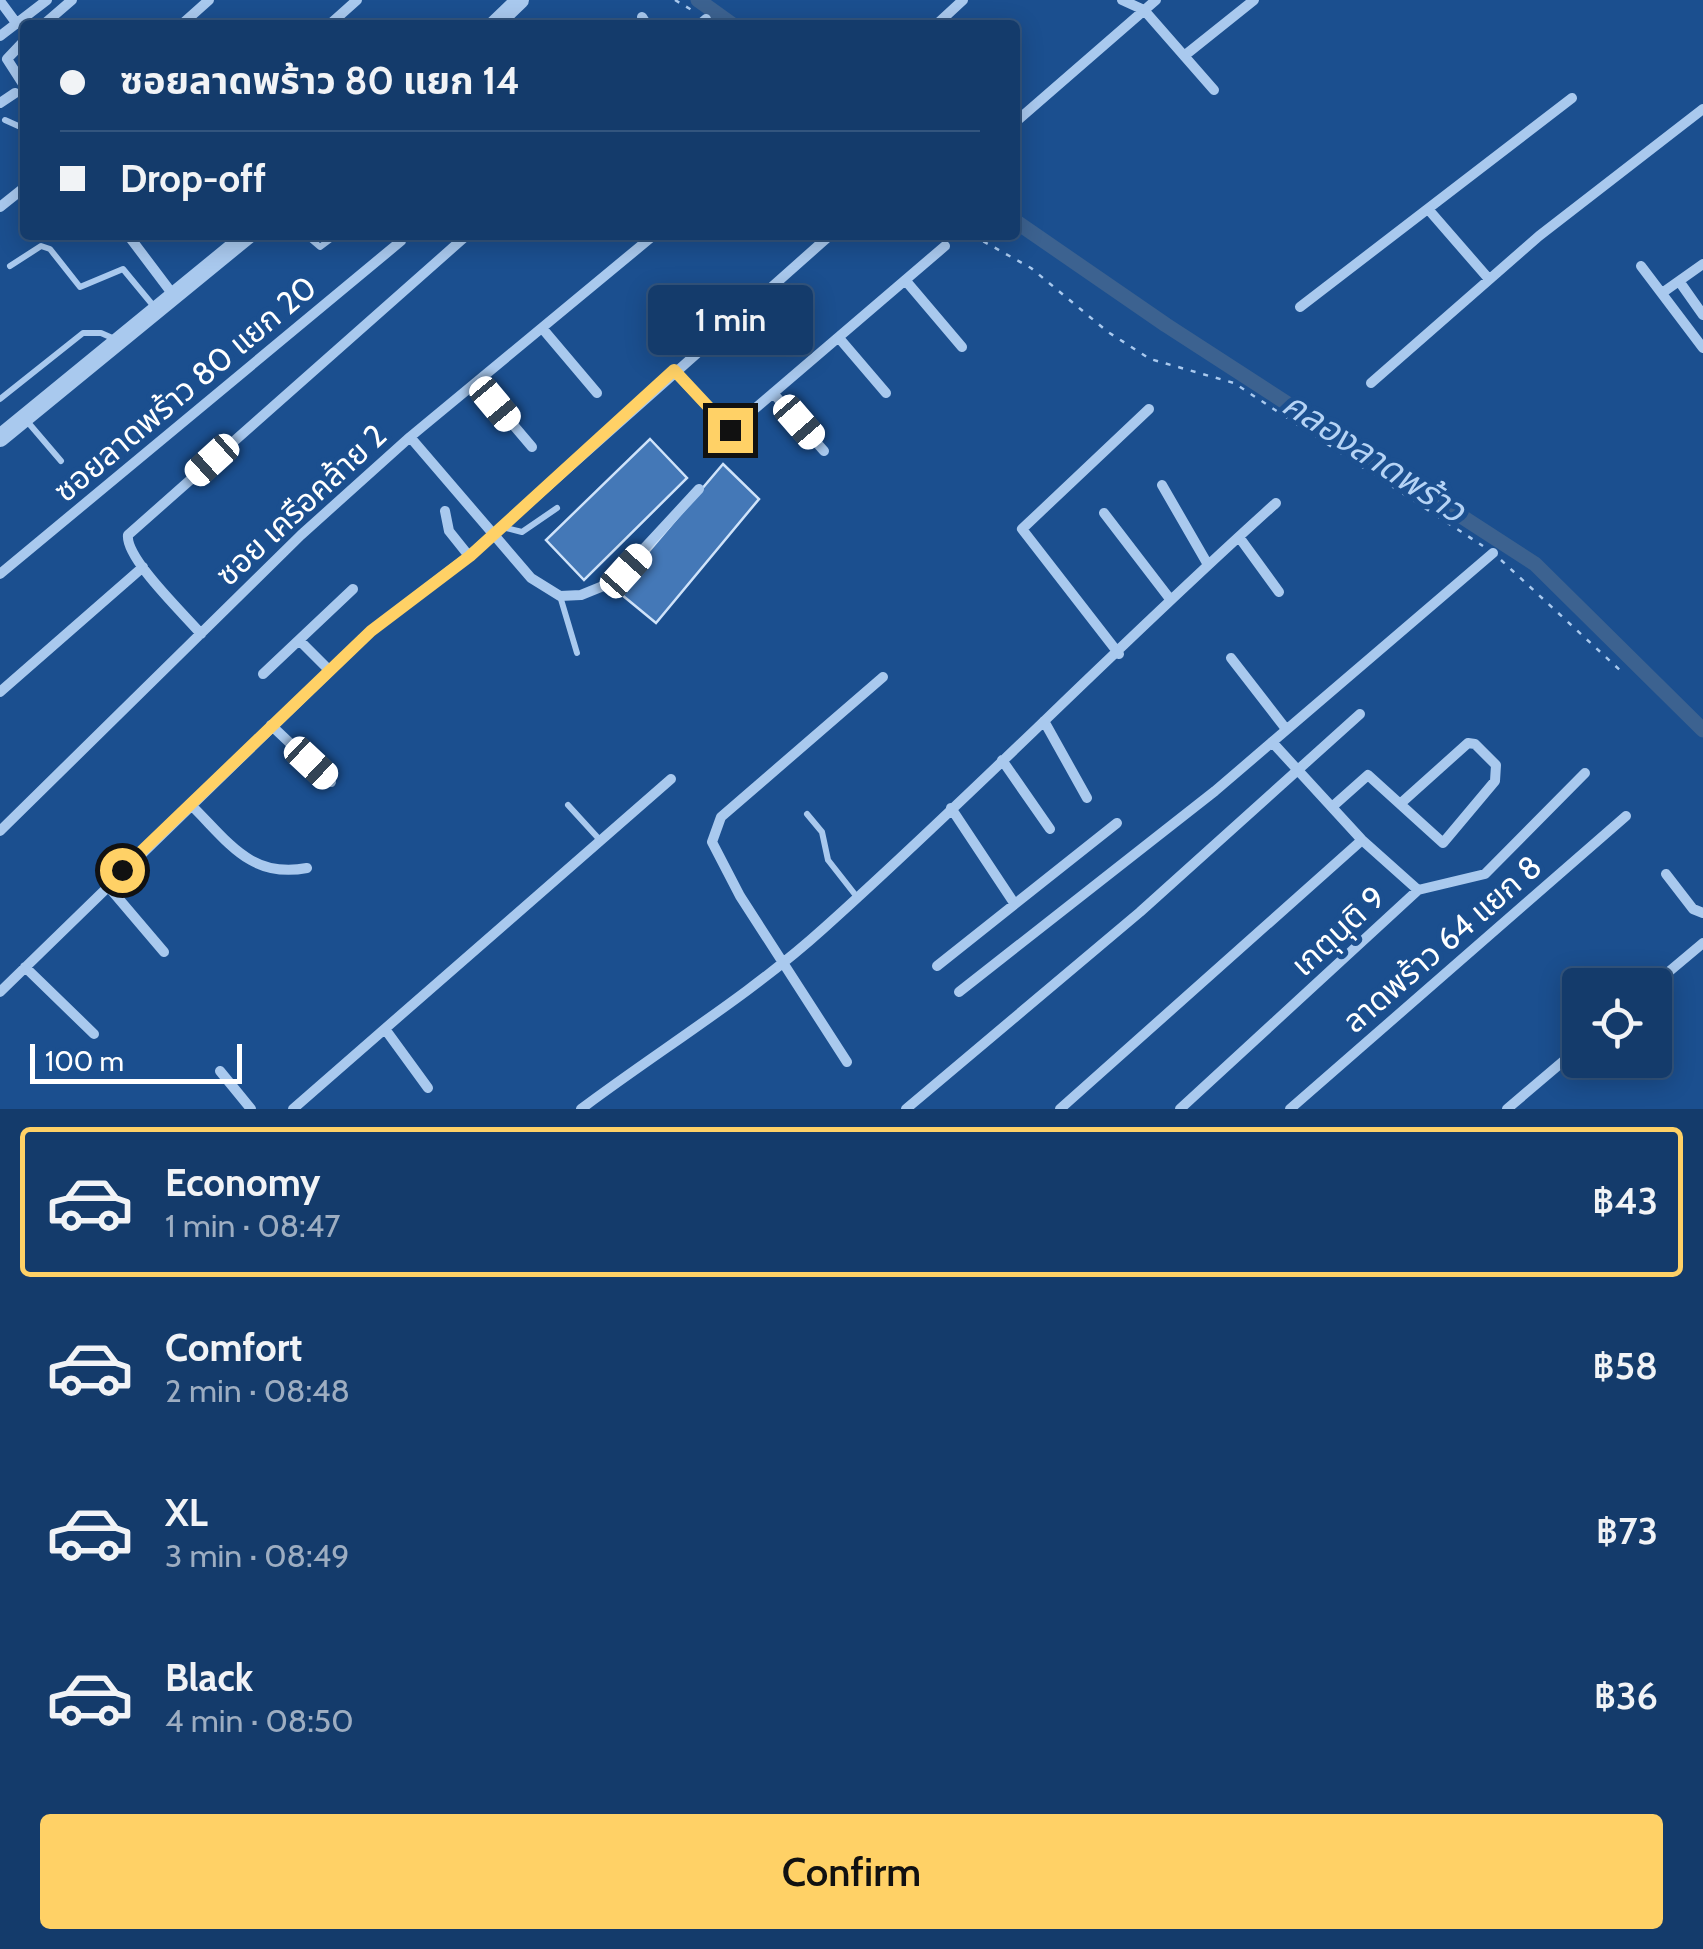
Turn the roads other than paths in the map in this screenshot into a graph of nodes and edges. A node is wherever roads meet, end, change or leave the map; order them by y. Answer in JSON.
{"nodes":[{"id":1,"x":47,"y":0,"type":"edge"},
{"id":2,"x":72,"y":0,"type":"edge"},
{"id":3,"x":210,"y":0,"type":"edge"},
{"id":4,"x":357,"y":0,"type":"edge"},
{"id":5,"x":520,"y":0,"type":"edge"},
{"id":6,"x":963,"y":0,"type":"edge"},
{"id":7,"x":1122,"y":0,"type":"edge"},
{"id":8,"x":1156,"y":0,"type":"edge"},
{"id":9,"x":1254,"y":0,"type":"edge"},
{"id":10,"x":0,"y":1,"type":"edge"},
{"id":11,"x":1144,"y":10,"type":"junction"},
{"id":12,"x":22,"y":20,"type":"edge"},
{"id":13,"x":48,"y":20,"type":"edge"},
{"id":14,"x":187,"y":20,"type":"edge"},
{"id":15,"x":335,"y":20,"type":"edge"},
{"id":16,"x":499,"y":20,"type":"edge"},
{"id":17,"x":941,"y":20,"type":"edge"},
{"id":18,"x":20,"y":22,"type":"edge"},
{"id":19,"x":17,"y":24,"type":"junction"},
{"id":20,"x":0,"y":36,"type":"edge"},
{"id":21,"x":20,"y":45,"type":"edge"},
{"id":22,"x":1184,"y":56,"type":"junction"},
{"id":23,"x":20,"y":90,"type":"edge"},
{"id":24,"x":1214,"y":90,"type":"dead end"},
{"id":25,"x":1572,"y":98,"type":"dead end"},
{"id":26,"x":0,"y":104,"type":"edge"},
{"id":27,"x":1703,"y":109,"type":"edge"},
{"id":28,"x":1020,"y":118,"type":"edge"},
{"id":29,"x":5,"y":120,"type":"dead end"},
{"id":30,"x":20,"y":128,"type":"edge"},
{"id":31,"x":20,"y":192,"type":"edge"},
{"id":32,"x":0,"y":207,"type":"edge"},
{"id":33,"x":1428,"y":209,"type":"junction"},
{"id":34,"x":132,"y":240,"type":"edge"},
{"id":35,"x":242,"y":240,"type":"edge"},
{"id":36,"x":461,"y":240,"type":"edge"},
{"id":37,"x":648,"y":240,"type":"edge"},
{"id":38,"x":825,"y":240,"type":"edge"},
{"id":39,"x":401,"y":241,"type":"dead end"},
{"id":40,"x":945,"y":246,"type":"dead end"},
{"id":41,"x":1703,"y":264,"type":"edge"},
{"id":42,"x":10,"y":266,"type":"dead end"},
{"id":43,"x":1641,"y":266,"type":"dead end"},
{"id":44,"x":1488,"y":278,"type":"junction"},
{"id":45,"x":906,"y":281,"type":"junction"},
{"id":46,"x":1679,"y":281,"type":"junction"},
{"id":47,"x":1662,"y":293,"type":"junction"},
{"id":48,"x":174,"y":296,"type":"junction"},
{"id":49,"x":1300,"y":307,"type":"dead end"},
{"id":50,"x":157,"y":310,"type":"junction"},
{"id":51,"x":1703,"y":315,"type":"edge"},
{"id":52,"x":542,"y":328,"type":"junction"},
{"id":53,"x":838,"y":338,"type":"junction"},
{"id":54,"x":118,"y":341,"type":"junction"},
{"id":55,"x":962,"y":347,"type":"dead end"},
{"id":56,"x":1703,"y":348,"type":"edge"},
{"id":57,"x":674,"y":370,"type":"junction"},
{"id":58,"x":477,"y":382,"type":"junction"},
{"id":59,"x":1371,"y":383,"type":"dead end"},
{"id":60,"x":597,"y":393,"type":"dead end"},
{"id":61,"x":773,"y":393,"type":"junction"},
{"id":62,"x":886,"y":393,"type":"dead end"},
{"id":63,"x":0,"y":399,"type":"edge"},
{"id":64,"x":1149,"y":409,"type":"dead end"},
{"id":65,"x":25,"y":418,"type":"junction"},
{"id":66,"x":410,"y":437,"type":"junction"},
{"id":67,"x":0,"y":438,"type":"edge"},
{"id":68,"x":532,"y":447,"type":"dead end"},
{"id":69,"x":824,"y":451,"type":"dead end"},
{"id":70,"x":60,"y":461,"type":"dead end"},
{"id":71,"x":1162,"y":485,"type":"dead end"},
{"id":72,"x":699,"y":489,"type":"dead end"},
{"id":73,"x":1276,"y":503,"type":"dead end"},
{"id":74,"x":557,"y":508,"type":"dead end"},
{"id":75,"x":444,"y":511,"type":"dead end"},
{"id":76,"x":1104,"y":514,"type":"dead end"},
{"id":77,"x":502,"y":527,"type":"junction"},
{"id":78,"x":493,"y":536,"type":"junction"},
{"id":79,"x":1239,"y":536,"type":"junction"},
{"id":80,"x":1493,"y":553,"type":"road end"},
{"id":81,"x":470,"y":556,"type":"junction"},
{"id":82,"x":1207,"y":562,"type":"junction"},
{"id":83,"x":142,"y":567,"type":"junction"},
{"id":84,"x":0,"y":574,"type":"edge"},
{"id":85,"x":352,"y":589,"type":"dead end"},
{"id":86,"x":1278,"y":592,"type":"dead end"},
{"id":87,"x":560,"y":596,"type":"junction"},
{"id":88,"x":1170,"y":599,"type":"junction"},
{"id":89,"x":201,"y":634,"type":"junction"},
{"id":90,"x":298,"y":640,"type":"junction"},
{"id":91,"x":577,"y":654,"type":"dead end"},
{"id":92,"x":1119,"y":654,"type":"junction"},
{"id":93,"x":1231,"y":658,"type":"dead end"},
{"id":94,"x":329,"y":670,"type":"junction"},
{"id":95,"x":263,"y":674,"type":"dead end"},
{"id":96,"x":883,"y":676,"type":"dead end"},
{"id":97,"x":0,"y":692,"type":"edge"},
{"id":98,"x":1360,"y":714,"type":"dead end"},
{"id":99,"x":1044,"y":721,"type":"junction"},
{"id":100,"x":270,"y":725,"type":"junction"},
{"id":101,"x":1286,"y":730,"type":"junction"},
{"id":102,"x":1272,"y":742,"type":"junction"},
{"id":103,"x":1002,"y":760,"type":"junction"},
{"id":104,"x":1297,"y":768,"type":"junction"},
{"id":105,"x":1585,"y":772,"type":"dead end"},
{"id":106,"x":671,"y":779,"type":"dead end"},
{"id":107,"x":332,"y":782,"type":"dead end"},
{"id":108,"x":1087,"y":798,"type":"dead end"},
{"id":109,"x":190,"y":804,"type":"junction"},
{"id":110,"x":568,"y":804,"type":"dead end"},
{"id":111,"x":1400,"y":804,"type":"junction"},
{"id":112,"x":1332,"y":807,"type":"junction"},
{"id":113,"x":951,"y":808,"type":"junction"},
{"id":114,"x":808,"y":814,"type":"dead end"},
{"id":115,"x":1626,"y":816,"type":"dead end"},
{"id":116,"x":1117,"y":823,"type":"dead end"},
{"id":117,"x":1050,"y":829,"type":"dead end"},
{"id":118,"x":0,"y":831,"type":"edge"},
{"id":119,"x":599,"y":840,"type":"junction"},
{"id":120,"x":1362,"y":840,"type":"junction"},
{"id":121,"x":307,"y":868,"type":"dead end"},
{"id":122,"x":1666,"y":874,"type":"dead end"},
{"id":123,"x":107,"y":885,"type":"junction"},
{"id":124,"x":1418,"y":890,"type":"junction"},
{"id":125,"x":856,"y":897,"type":"junction"},
{"id":126,"x":1014,"y":904,"type":"junction"},
{"id":127,"x":1703,"y":913,"type":"edge"},
{"id":128,"x":1703,"y":943,"type":"edge"},
{"id":129,"x":164,"y":952,"type":"dead end"},
{"id":130,"x":783,"y":960,"type":"junction"},
{"id":131,"x":26,"y":966,"type":"junction"},
{"id":132,"x":938,"y":966,"type":"dead end"},
{"id":133,"x":1672,"y":969,"type":"edge"},
{"id":134,"x":0,"y":992,"type":"edge"},
{"id":135,"x":959,"y":992,"type":"dead end"},
{"id":136,"x":384,"y":1029,"type":"junction"},
{"id":137,"x":94,"y":1034,"type":"dead end"},
{"id":138,"x":847,"y":1062,"type":"dead end"},
{"id":139,"x":1562,"y":1062,"type":"edge"},
{"id":140,"x":220,"y":1071,"type":"dead end"},
{"id":141,"x":428,"y":1088,"type":"dead end"},
{"id":142,"x":251,"y":1109,"type":"edge"},
{"id":143,"x":293,"y":1109,"type":"edge"},
{"id":144,"x":581,"y":1109,"type":"edge"},
{"id":145,"x":906,"y":1109,"type":"edge"},
{"id":146,"x":1060,"y":1109,"type":"edge"},
{"id":147,"x":1180,"y":1109,"type":"edge"},
{"id":148,"x":1290,"y":1109,"type":"edge"},
{"id":149,"x":1507,"y":1109,"type":"edge"}],
"edges":[{"from":1,"to":12,"type":"street"},
{"from":2,"to":13,"type":"street"},
{"from":3,"to":14,"type":"street"},
{"from":4,"to":15,"type":"street"},
{"from":5,"to":16,"type":"street"},
{"from":6,"to":17,"type":"street"},
{"from":7,"to":11,"type":"street"},
{"from":8,"to":11,"type":"street"},
{"from":9,"to":22,"type":"street"},
{"from":10,"to":19,"type":"street"},
{"from":11,"to":22,"type":"street"},
{"from":11,"to":28,"type":"street"},
{"from":18,"to":19,"type":"street"},
{"from":19,"to":20,"type":"street"},
{"from":21,"to":23,"type":"street"},
{"from":22,"to":24,"type":"street"},
{"from":23,"to":26,"type":"street"},
{"from":25,"to":33,"type":"street"},
{"from":27,"to":44,"type":"street"},
{"from":29,"to":30,"type":"lane"},
{"from":31,"to":32,"type":"street"},
{"from":33,"to":44,"type":"street"},
{"from":33,"to":49,"type":"street"},
{"from":34,"to":48,"type":"street"},
{"from":35,"to":48,"type":"street"},
{"from":36,"to":83,"type":"street"},
{"from":37,"to":52,"type":"street","name":"ซอย เครือคล้าย 2"},
{"from":38,"to":57,"type":"street"},
{"from":39,"to":84,"type":"street","name":"ซอยลาดพร้าว 80 แยก 20"},
{"from":40,"to":45,"type":"street"},
{"from":41,"to":46,"type":"street"},
{"from":42,"to":50,"type":"lane"},
{"from":43,"to":47,"type":"street"},
{"from":44,"to":59,"type":"street"},
{"from":45,"to":53,"type":"street"},
{"from":45,"to":55,"type":"street"},
{"from":46,"to":47,"type":"street"},
{"from":46,"to":51,"type":"street"},
{"from":47,"to":56,"type":"street"},
{"from":48,"to":50,"type":"street"},
{"from":50,"to":54,"type":"street"},
{"from":52,"to":58,"type":"street","name":"ซอย เครือคล้าย 2"},
{"from":52,"to":60,"type":"street"},
{"from":53,"to":61,"type":"street"},
{"from":53,"to":62,"type":"street"},
{"from":54,"to":63,"type":"lane"},
{"from":54,"to":65,"type":"street"},
{"from":57,"to":61,"type":"street"},
{"from":57,"to":77,"type":"street"},
{"from":58,"to":66,"type":"street","name":"ซอย เครือคล้าย 2"},
{"from":58,"to":68,"type":"street"},
{"from":61,"to":69,"type":"street"},
{"from":64,"to":92,"type":"street"},
{"from":65,"to":67,"type":"street"},
{"from":65,"to":70,"type":"lane"},
{"from":66,"to":78,"type":"street"},
{"from":66,"to":89,"type":"street","name":"ซอย เครือคล้าย 2"},
{"from":71,"to":82,"type":"street"},
{"from":72,"to":87,"type":"street"},
{"from":73,"to":79,"type":"street"},
{"from":74,"to":77,"type":"lane"},
{"from":75,"to":81,"type":"street"},
{"from":76,"to":88,"type":"street"},
{"from":77,"to":78,"type":"street"},
{"from":78,"to":81,"type":"street"},
{"from":78,"to":87,"type":"street"},
{"from":79,"to":82,"type":"street"},
{"from":79,"to":86,"type":"street"},
{"from":80,"to":101,"type":"street"},
{"from":81,"to":94,"type":"street"},
{"from":82,"to":88,"type":"street"},
{"from":83,"to":89,"type":"street"},
{"from":83,"to":97,"type":"street"},
{"from":85,"to":90,"type":"street"},
{"from":87,"to":91,"type":"lane"},
{"from":88,"to":92,"type":"street"},
{"from":89,"to":118,"type":"street","name":"ซอย เครือคล้าย 2"},
{"from":90,"to":94,"type":"street"},
{"from":90,"to":95,"type":"street"},
{"from":92,"to":99,"type":"street"},
{"from":93,"to":101,"type":"street"},
{"from":94,"to":100,"type":"street"},
{"from":96,"to":130,"type":"street"},
{"from":98,"to":104,"type":"street"},
{"from":99,"to":103,"type":"street"},
{"from":99,"to":108,"type":"street"},
{"from":100,"to":107,"type":"street"},
{"from":100,"to":109,"type":"street"},
{"from":101,"to":102,"type":"street"},
{"from":102,"to":104,"type":"street"},
{"from":102,"to":135,"type":"street"},
{"from":103,"to":113,"type":"street"},
{"from":103,"to":117,"type":"street"},
{"from":104,"to":112,"type":"street"},
{"from":104,"to":145,"type":"street"},
{"from":105,"to":124,"type":"street","name":"เกตุนุติ 9"},
{"from":106,"to":119,"type":"street"},
{"from":109,"to":121,"type":"street"},
{"from":109,"to":123,"type":"street"},
{"from":110,"to":119,"type":"lane"},
{"from":111,"to":111,"type":"street"},
{"from":111,"to":112,"type":"street"},
{"from":112,"to":120,"type":"street"},
{"from":113,"to":125,"type":"street"},
{"from":113,"to":126,"type":"street"},
{"from":114,"to":125,"type":"lane"},
{"from":115,"to":148,"type":"street","name":"ลาดพร้าว 64 แยก 8"},
{"from":116,"to":126,"type":"street"},
{"from":119,"to":136,"type":"street"},
{"from":120,"to":124,"type":"street"},
{"from":120,"to":146,"type":"street"},
{"from":122,"to":127,"type":"street"},
{"from":123,"to":129,"type":"street"},
{"from":123,"to":131,"type":"street"},
{"from":124,"to":147,"type":"street","name":"เกตุนุติ 9"},
{"from":125,"to":130,"type":"street"},
{"from":126,"to":132,"type":"street"},
{"from":128,"to":133,"type":"street"},
{"from":130,"to":138,"type":"street"},
{"from":130,"to":144,"type":"street"},
{"from":131,"to":134,"type":"street"},
{"from":131,"to":137,"type":"street"},
{"from":136,"to":141,"type":"street"},
{"from":136,"to":143,"type":"street"},
{"from":139,"to":149,"type":"street"},
{"from":140,"to":142,"type":"street"}]}
